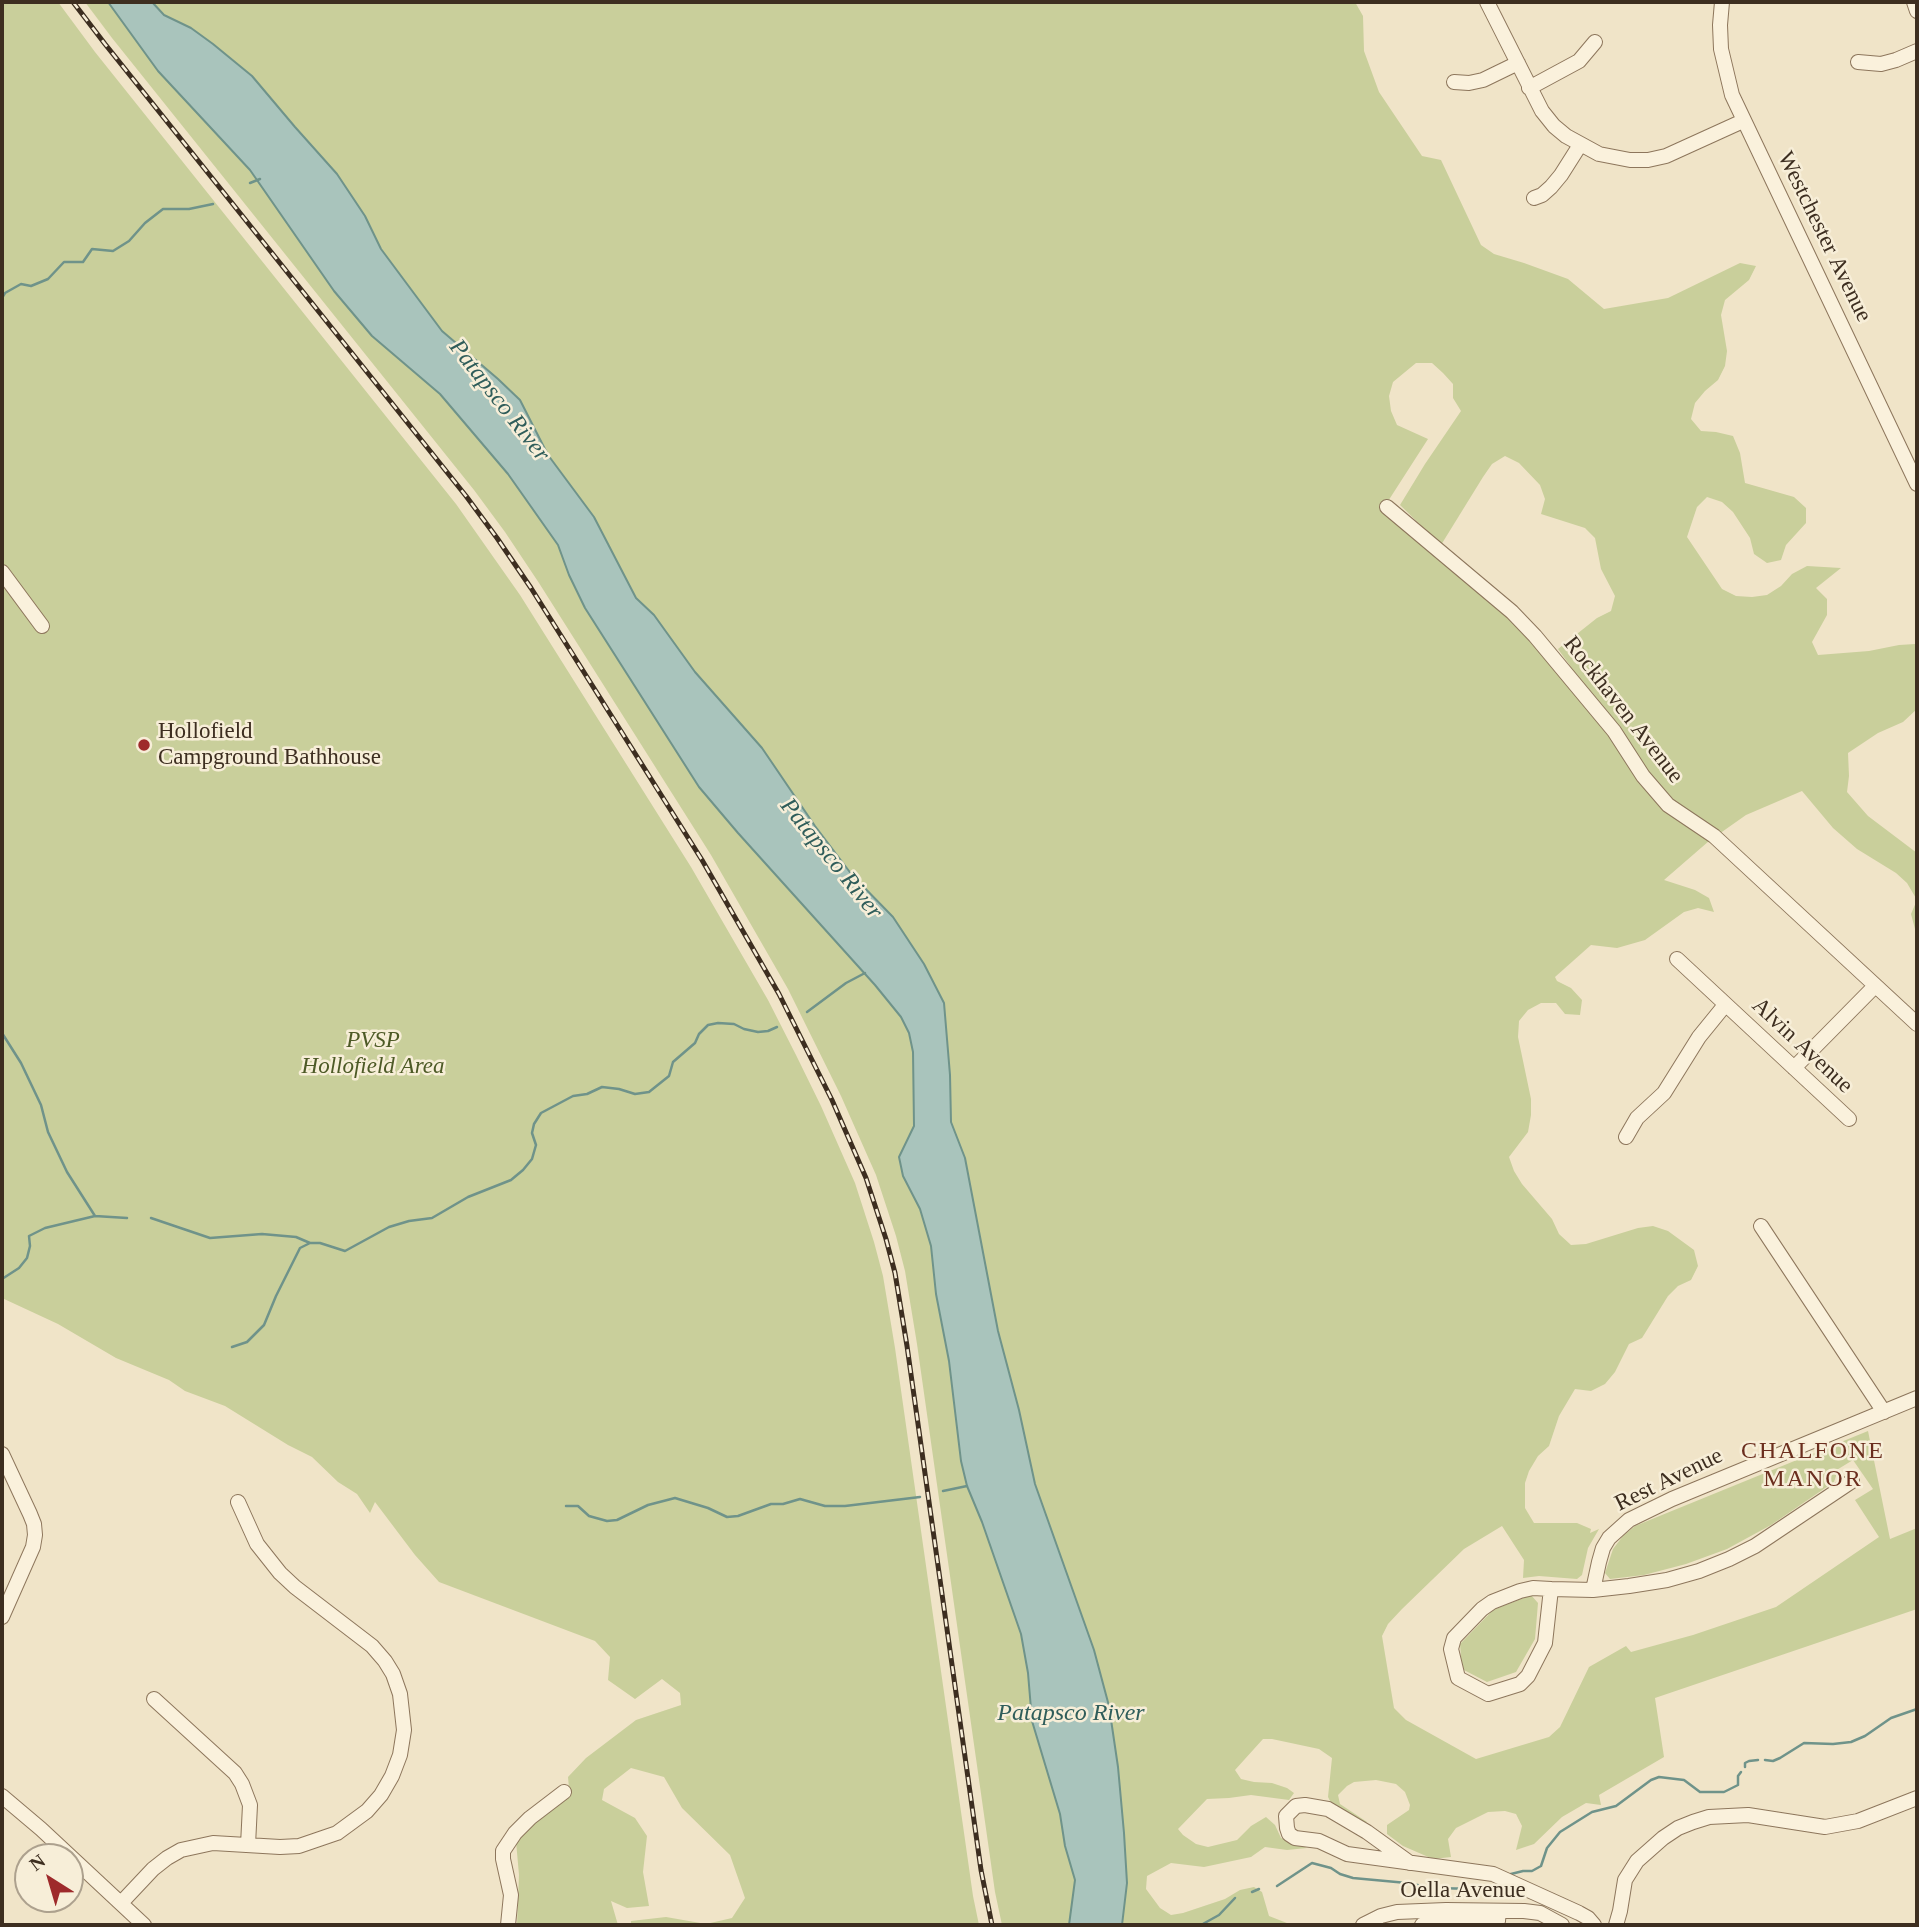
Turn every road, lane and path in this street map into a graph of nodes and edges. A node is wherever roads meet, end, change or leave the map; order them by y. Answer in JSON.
{"nodes":[{"id":1,"x":1487,"y":2,"type":"edge"},
{"id":2,"x":1722,"y":2,"type":"edge"},
{"id":3,"x":1914,"y":2,"type":"edge"},
{"id":4,"x":1917,"y":11,"type":"edge"},
{"id":5,"x":1595,"y":42,"type":"dead end"},
{"id":6,"x":1917,"y":51,"type":"edge"},
{"id":7,"x":1858,"y":62,"type":"dead end"},
{"id":8,"x":1518,"y":64,"type":"junction"},
{"id":9,"x":1454,"y":82,"type":"dead end"},
{"id":10,"x":1529,"y":88,"type":"junction"},
{"id":11,"x":1743,"y":121,"type":"junction"},
{"id":12,"x":1580,"y":145,"type":"junction"},
{"id":13,"x":1534,"y":198,"type":"dead end"},
{"id":14,"x":1917,"y":484,"type":"edge"},
{"id":15,"x":1387,"y":506,"type":"dead end"},
{"id":16,"x":2,"y":572,"type":"edge"},
{"id":17,"x":42,"y":626,"type":"dead end"},
{"id":18,"x":1677,"y":959,"type":"dead end"},
{"id":19,"x":1875,"y":986,"type":"junction"},
{"id":20,"x":1725,"y":1005,"type":"junction"},
{"id":21,"x":1917,"y":1024,"type":"edge"},
{"id":22,"x":1794,"y":1068,"type":"junction"},
{"id":23,"x":1849,"y":1119,"type":"dead end"},
{"id":24,"x":1626,"y":1137,"type":"dead end"},
{"id":25,"x":1761,"y":1226,"type":"dead end"},
{"id":26,"x":1917,"y":1398,"type":"edge"},
{"id":27,"x":1884,"y":1412,"type":"junction"},
{"id":28,"x":2,"y":1454,"type":"edge"},
{"id":29,"x":1852,"y":1481,"type":"dead end"},
{"id":30,"x":238,"y":1502,"type":"dead end"},
{"id":31,"x":1551,"y":1589,"type":"junction"},
{"id":32,"x":1593,"y":1590,"type":"junction"},
{"id":33,"x":2,"y":1617,"type":"edge"},
{"id":34,"x":154,"y":1699,"type":"dead end"},
{"id":35,"x":564,"y":1792,"type":"dead end"},
{"id":36,"x":2,"y":1796,"type":"edge"},
{"id":37,"x":1917,"y":1798,"type":"edge"},
{"id":38,"x":248,"y":1845,"type":"junction"},
{"id":39,"x":1410,"y":1863,"type":"junction"},
{"id":40,"x":121,"y":1903,"type":"junction"},
{"id":41,"x":1499,"y":1911,"type":"junction"},
{"id":42,"x":144,"y":1925,"type":"edge"},
{"id":43,"x":508,"y":1925,"type":"edge"},
{"id":44,"x":1363,"y":1925,"type":"edge"},
{"id":45,"x":1422,"y":1925,"type":"edge"},
{"id":46,"x":1562,"y":1925,"type":"edge"},
{"id":47,"x":1594,"y":1925,"type":"edge"},
{"id":48,"x":1616,"y":1925,"type":"edge"}],
"edges":[{"from":1,"to":8,"type":"street"},
{"from":2,"to":11,"type":"street","name":"Westchester Avenue"},
{"from":3,"to":4,"type":"street"},
{"from":5,"to":10,"type":"street"},
{"from":6,"to":7,"type":"street"},
{"from":8,"to":9,"type":"street"},
{"from":8,"to":10,"type":"street"},
{"from":10,"to":12,"type":"street"},
{"from":11,"to":12,"type":"street"},
{"from":11,"to":14,"type":"street","name":"Westchester Avenue"},
{"from":12,"to":13,"type":"street"},
{"from":15,"to":19,"type":"street","name":"Rockhaven Avenue"},
{"from":16,"to":17,"type":"street"},
{"from":18,"to":20,"type":"street","name":"Alvin Avenue"},
{"from":19,"to":21,"type":"street","name":"Rockhaven Avenue"},
{"from":19,"to":22,"type":"street"},
{"from":20,"to":22,"type":"street","name":"Alvin Avenue"},
{"from":20,"to":24,"type":"street","name":"Alvin Avenue"},
{"from":22,"to":23,"type":"street","name":"Alvin Avenue"},
{"from":25,"to":27,"type":"street"},
{"from":26,"to":27,"type":"street","name":"Rest Avenue"},
{"from":27,"to":32,"type":"street","name":"Rest Avenue"},
{"from":28,"to":33,"type":"street"},
{"from":29,"to":32,"type":"street"},
{"from":30,"to":38,"type":"street"},
{"from":31,"to":31,"type":"street"},
{"from":31,"to":32,"type":"street"},
{"from":34,"to":38,"type":"street"},
{"from":35,"to":43,"type":"street"},
{"from":36,"to":40,"type":"street"},
{"from":37,"to":48,"type":"street"},
{"from":38,"to":40,"type":"street"},
{"from":39,"to":39,"type":"street"},
{"from":39,"to":47,"type":"street"},
{"from":40,"to":42,"type":"street"},
{"from":41,"to":44,"type":"street","name":"Oella Avenue"},
{"from":41,"to":45,"type":"street"},
{"from":41,"to":46,"type":"street","name":"Oella Avenue"}]}
